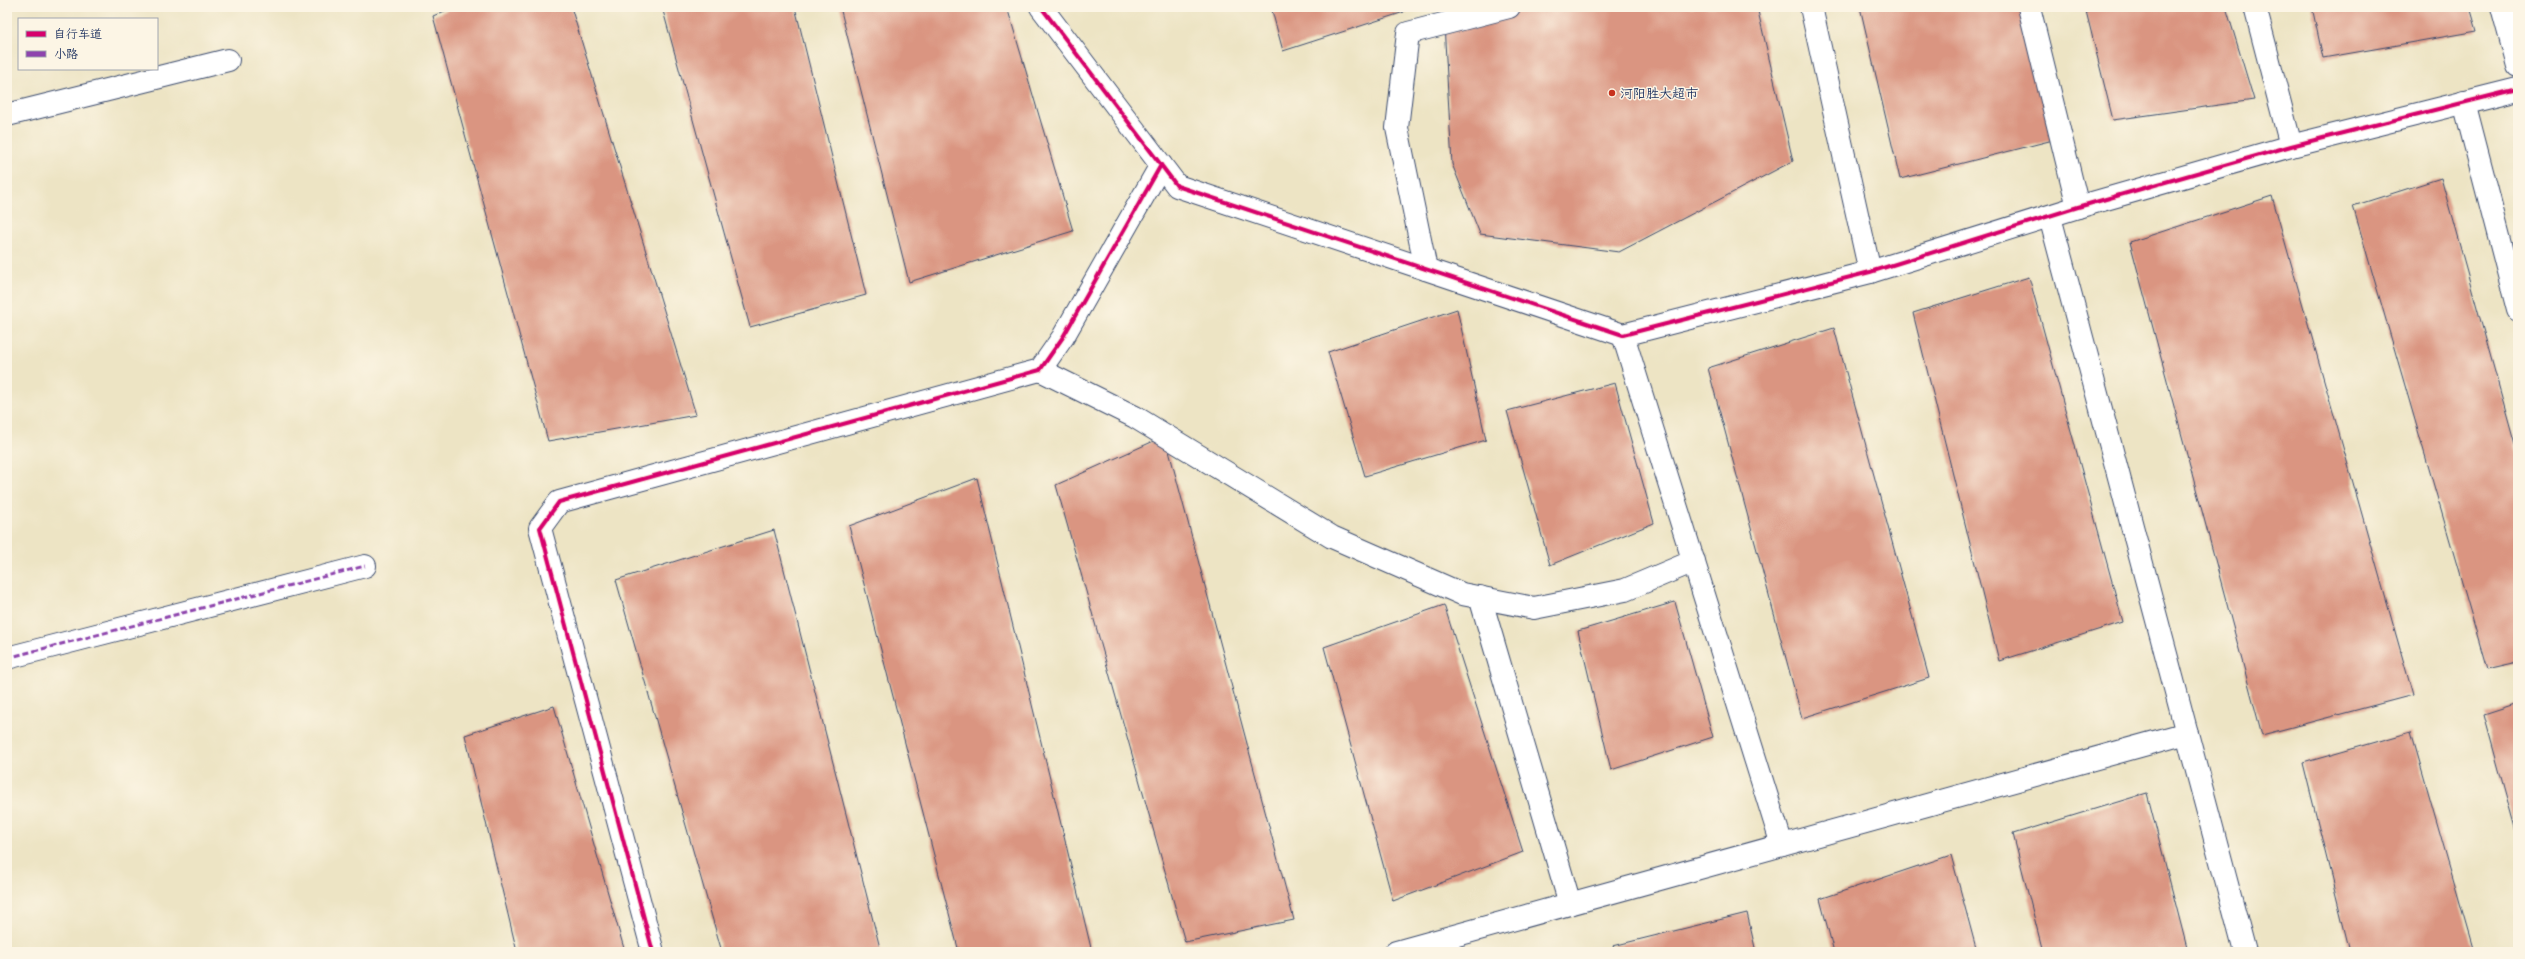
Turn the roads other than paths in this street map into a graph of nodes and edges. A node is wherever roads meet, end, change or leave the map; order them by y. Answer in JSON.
{"nodes":[{"id":1,"x":1041,"y":7,"type":"edge"},
{"id":2,"x":1509,"y":7,"type":"edge"},
{"id":3,"x":1811,"y":7,"type":"edge"},
{"id":4,"x":2029,"y":7,"type":"edge"},
{"id":5,"x":2255,"y":7,"type":"edge"},
{"id":6,"x":2502,"y":7,"type":"edge"},
{"id":7,"x":1442,"y":16,"type":"edge"},
{"id":8,"x":228,"y":60,"type":"dead end"},
{"id":9,"x":2518,"y":66,"type":"edge"},
{"id":10,"x":2518,"y":89,"type":"edge"},
{"id":11,"x":2464,"y":102,"type":"junction"},
{"id":12,"x":7,"y":115,"type":"edge"},
{"id":13,"x":2291,"y":146,"type":"junction"},
{"id":14,"x":1161,"y":165,"type":"junction"},
{"id":15,"x":2078,"y":207,"type":"junction"},
{"id":16,"x":2050,"y":217,"type":"junction"},
{"id":17,"x":1426,"y":269,"type":"junction"},
{"id":18,"x":1870,"y":272,"type":"junction"},
{"id":19,"x":2518,"y":310,"type":"edge"},
{"id":20,"x":1624,"y":335,"type":"junction"},
{"id":21,"x":1040,"y":370,"type":"junction"},
{"id":22,"x":1694,"y":561,"type":"junction"},
{"id":23,"x":365,"y":566,"type":"dead end"},
{"id":24,"x":1480,"y":597,"type":"junction"},
{"id":25,"x":7,"y":658,"type":"edge"},
{"id":26,"x":2187,"y":733,"type":"junction"},
{"id":27,"x":1782,"y":845,"type":"junction"},
{"id":28,"x":1570,"y":904,"type":"junction"},
{"id":29,"x":653,"y":952,"type":"edge"},
{"id":30,"x":1396,"y":952,"type":"edge"},
{"id":31,"x":2245,"y":952,"type":"edge"}],
"edges":[{"from":1,"to":14,"type":"street"},
{"from":2,"to":7,"type":"street"},
{"from":3,"to":18,"type":"street"},
{"from":4,"to":15,"type":"street"},
{"from":5,"to":13,"type":"street"},
{"from":6,"to":9,"type":"street"},
{"from":7,"to":17,"type":"street"},
{"from":8,"to":12,"type":"street"},
{"from":10,"to":11,"type":"street"},
{"from":11,"to":13,"type":"street"},
{"from":11,"to":19,"type":"street"},
{"from":13,"to":15,"type":"street"},
{"from":14,"to":17,"type":"street"},
{"from":14,"to":21,"type":"street"},
{"from":15,"to":16,"type":"street"},
{"from":16,"to":18,"type":"street"},
{"from":16,"to":26,"type":"street"},
{"from":17,"to":20,"type":"street"},
{"from":18,"to":20,"type":"street"},
{"from":20,"to":22,"type":"street"},
{"from":21,"to":24,"type":"street"},
{"from":21,"to":29,"type":"street"},
{"from":22,"to":24,"type":"street"},
{"from":22,"to":27,"type":"street"},
{"from":23,"to":25,"type":"street"},
{"from":24,"to":28,"type":"street"},
{"from":26,"to":27,"type":"street"},
{"from":26,"to":31,"type":"street"},
{"from":27,"to":28,"type":"street"},
{"from":28,"to":30,"type":"street"}]}
